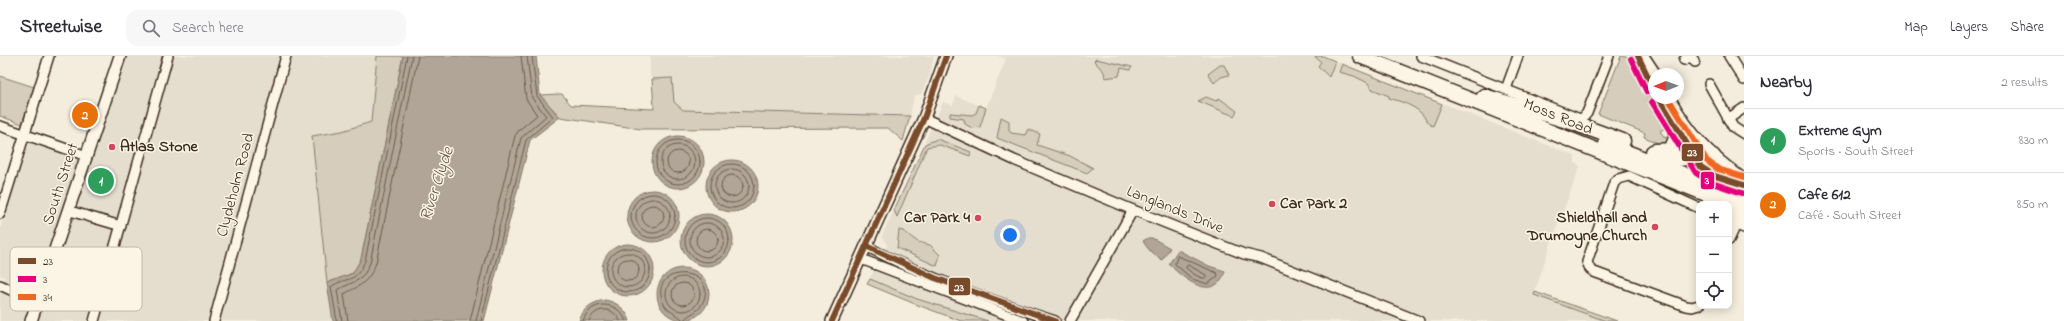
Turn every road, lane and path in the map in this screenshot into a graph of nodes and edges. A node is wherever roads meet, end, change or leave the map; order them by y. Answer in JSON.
{"nodes":[{"id":1,"x":50,"y":56,"type":"edge"},
{"id":2,"x":120,"y":56,"type":"edge"},
{"id":3,"x":168,"y":56,"type":"edge"},
{"id":4,"x":286,"y":56,"type":"edge"},
{"id":5,"x":946,"y":56,"type":"edge"},
{"id":6,"x":1360,"y":56,"type":"edge"},
{"id":7,"x":1386,"y":56,"type":"edge"},
{"id":8,"x":1421,"y":56,"type":"edge"},
{"id":9,"x":1518,"y":56,"type":"edge"},
{"id":10,"x":1609,"y":56,"type":"edge"},
{"id":11,"x":1638,"y":56,"type":"edge"},
{"id":12,"x":1643,"y":56,"type":"edge"},
{"id":13,"x":1729,"y":56,"type":"edge"},
{"id":14,"x":1684,"y":60,"type":"dead end"},
{"id":15,"x":1695,"y":62,"type":"dead end"},
{"id":16,"x":1651,"y":68,"type":"edge"},
{"id":17,"x":1648,"y":77,"type":"edge"},
{"id":18,"x":1744,"y":80,"type":"edge"},
{"id":19,"x":1709,"y":84,"type":"dead end"},
{"id":20,"x":1506,"y":89,"type":"junction"},
{"id":21,"x":1484,"y":96,"type":"junction"},
{"id":22,"x":1663,"y":104,"type":"edge"},
{"id":23,"x":1673,"y":104,"type":"edge"},
{"id":24,"x":1744,"y":108,"type":"edge"},
{"id":25,"x":924,"y":118,"type":"junction"},
{"id":26,"x":1728,"y":119,"type":"junction"},
{"id":27,"x":1677,"y":125,"type":"junction"},
{"id":28,"x":0,"y":126,"type":"edge"},
{"id":29,"x":1744,"y":134,"type":"edge"},
{"id":30,"x":25,"y":135,"type":"junction"},
{"id":31,"x":1578,"y":143,"type":"junction"},
{"id":32,"x":1648,"y":150,"type":"junction"},
{"id":33,"x":87,"y":156,"type":"junction"},
{"id":34,"x":1713,"y":156,"type":"junction"},
{"id":35,"x":1695,"y":158,"type":"junction"},
{"id":36,"x":1744,"y":180,"type":"edge"},
{"id":37,"x":1744,"y":185,"type":"edge"},
{"id":38,"x":1744,"y":198,"type":"edge"},
{"id":39,"x":1703,"y":201,"type":"edge"},
{"id":40,"x":1696,"y":207,"type":"edge"},
{"id":41,"x":1744,"y":209,"type":"edge"},
{"id":42,"x":1133,"y":210,"type":"junction"},
{"id":43,"x":70,"y":211,"type":"junction"},
{"id":44,"x":0,"y":214,"type":"edge"},
{"id":45,"x":1736,"y":222,"type":"edge"},
{"id":46,"x":121,"y":226,"type":"junction"},
{"id":47,"x":1730,"y":237,"type":"edge"},
{"id":48,"x":866,"y":246,"type":"junction"},
{"id":49,"x":58,"y":247,"type":"edge"},
{"id":50,"x":115,"y":247,"type":"edge"},
{"id":51,"x":861,"y":259,"type":"junction"},
{"id":52,"x":0,"y":286,"type":"edge"},
{"id":53,"x":10,"y":290,"type":"edge"},
{"id":54,"x":1696,"y":306,"type":"edge"},
{"id":55,"x":35,"y":311,"type":"edge"},
{"id":56,"x":97,"y":311,"type":"edge"},
{"id":57,"x":31,"y":321,"type":"edge"},
{"id":58,"x":94,"y":321,"type":"edge"},
{"id":59,"x":214,"y":321,"type":"edge"},
{"id":60,"x":832,"y":321,"type":"edge"},
{"id":61,"x":1023,"y":321,"type":"edge"},
{"id":62,"x":1055,"y":321,"type":"edge"},
{"id":63,"x":1070,"y":321,"type":"edge"},
{"id":64,"x":1419,"y":321,"type":"edge"}],
"edges":[{"from":1,"to":30,"type":"street"},
{"from":2,"to":33,"type":"street","name":"South Street"},
{"from":3,"to":46,"type":"street"},
{"from":4,"to":59,"type":"street","name":"Clydeholm Road"},
{"from":5,"to":25,"type":"street"},
{"from":6,"to":31,"type":"main road","name":"Moss Road"},
{"from":7,"to":21,"type":"main road","name":"Moss Road"},
{"from":8,"to":20,"type":"street"},
{"from":9,"to":20,"type":"street"},
{"from":10,"to":20,"type":"street"},
{"from":11,"to":17,"type":"street"},
{"from":12,"to":16,"type":"street"},
{"from":13,"to":18,"type":"street"},
{"from":14,"to":15,"type":"street"},
{"from":19,"to":26,"type":"street"},
{"from":21,"to":32,"type":"main road"},
{"from":21,"to":38,"type":"main road","name":"Moss Road"},
{"from":22,"to":27,"type":"street"},
{"from":23,"to":34,"type":"street"},
{"from":24,"to":26,"type":"street"},
{"from":25,"to":42,"type":"street","name":"Langlands Drive"},
{"from":25,"to":48,"type":"street"},
{"from":26,"to":29,"type":"street"},
{"from":27,"to":32,"type":"main road"},
{"from":27,"to":35,"type":"street"},
{"from":28,"to":30,"type":"street"},
{"from":30,"to":33,"type":"street"},
{"from":30,"to":44,"type":"street"},
{"from":31,"to":39,"type":"main road"},
{"from":31,"to":41,"type":"main road","name":"Moss Road"},
{"from":32,"to":35,"type":"main road"},
{"from":33,"to":43,"type":"street","name":"South Street"},
{"from":34,"to":35,"type":"main road"},
{"from":34,"to":36,"type":"street"},
{"from":35,"to":37,"type":"street"},
{"from":40,"to":54,"type":"street"},
{"from":42,"to":63,"type":"street"},
{"from":42,"to":64,"type":"street","name":"Langlands Drive"},
{"from":43,"to":46,"type":"street"},
{"from":43,"to":49,"type":"street","name":"South Street"},
{"from":45,"to":47,"type":"street"},
{"from":46,"to":50,"type":"street"},
{"from":48,"to":51,"type":"street"},
{"from":48,"to":62,"type":"street"},
{"from":51,"to":60,"type":"street"},
{"from":51,"to":61,"type":"street"},
{"from":52,"to":53,"type":"street"},
{"from":55,"to":57,"type":"street","name":"South Street"},
{"from":56,"to":58,"type":"street"}]}
